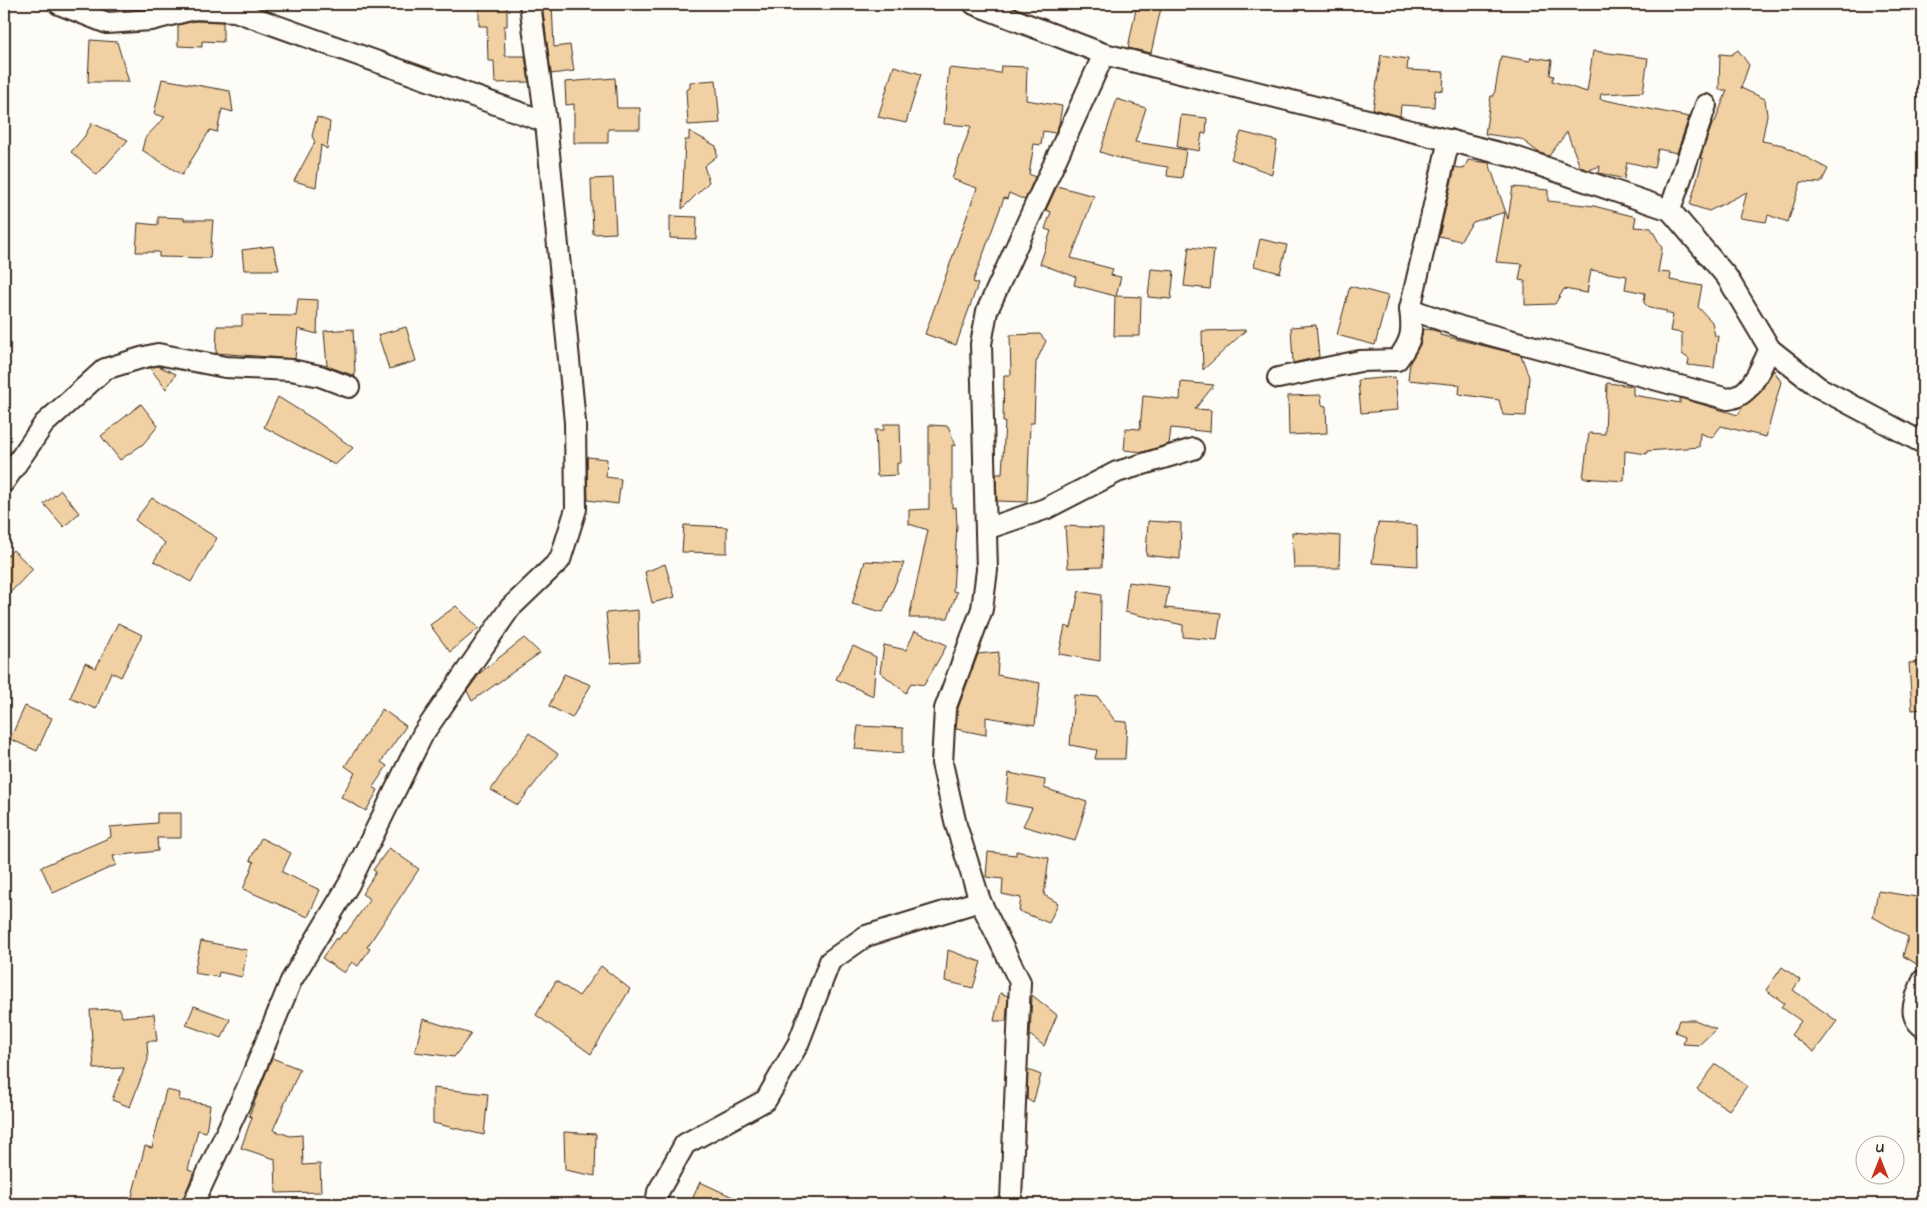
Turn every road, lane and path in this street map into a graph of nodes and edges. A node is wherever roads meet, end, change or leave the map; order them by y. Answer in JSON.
{"nodes":[{"id":1,"x":59,"y":4,"type":"edge"},
{"id":2,"x":530,"y":4,"type":"edge"},
{"id":3,"x":974,"y":4,"type":"edge"},
{"id":4,"x":1104,"y":54,"type":"junction"},
{"id":5,"x":1706,"y":106,"type":"dead end"},
{"id":6,"x":546,"y":122,"type":"junction"},
{"id":7,"x":1449,"y":140,"type":"junction"},
{"id":8,"x":1670,"y":210,"type":"junction"},
{"id":9,"x":1410,"y":309,"type":"junction"},
{"id":10,"x":1770,"y":349,"type":"junction"},
{"id":11,"x":1278,"y":378,"type":"dead end"},
{"id":12,"x":349,"y":387,"type":"dead end"},
{"id":13,"x":1923,"y":443,"type":"edge"},
{"id":14,"x":1194,"y":450,"type":"dead end"},
{"id":15,"x":4,"y":482,"type":"edge"},
{"id":16,"x":986,"y":528,"type":"junction"},
{"id":17,"x":980,"y":901,"type":"junction"},
{"id":18,"x":1923,"y":980,"type":"edge"},
{"id":19,"x":1923,"y":1027,"type":"edge"},
{"id":20,"x":1011,"y":1200,"type":"dead end"},
{"id":21,"x":194,"y":1204,"type":"edge"},
{"id":22,"x":656,"y":1204,"type":"edge"}],
"edges":[{"from":1,"to":6,"type":"street"},
{"from":2,"to":6,"type":"street"},
{"from":3,"to":4,"type":"street"},
{"from":4,"to":7,"type":"street"},
{"from":4,"to":16,"type":"street"},
{"from":5,"to":8,"type":"street"},
{"from":6,"to":21,"type":"street"},
{"from":7,"to":8,"type":"street"},
{"from":7,"to":9,"type":"street"},
{"from":8,"to":10,"type":"street"},
{"from":9,"to":10,"type":"street"},
{"from":9,"to":11,"type":"street"},
{"from":10,"to":13,"type":"street"},
{"from":12,"to":15,"type":"street"},
{"from":14,"to":16,"type":"street"},
{"from":16,"to":17,"type":"street"},
{"from":17,"to":20,"type":"street"},
{"from":17,"to":22,"type":"street"},
{"from":18,"to":19,"type":"street"}]}
